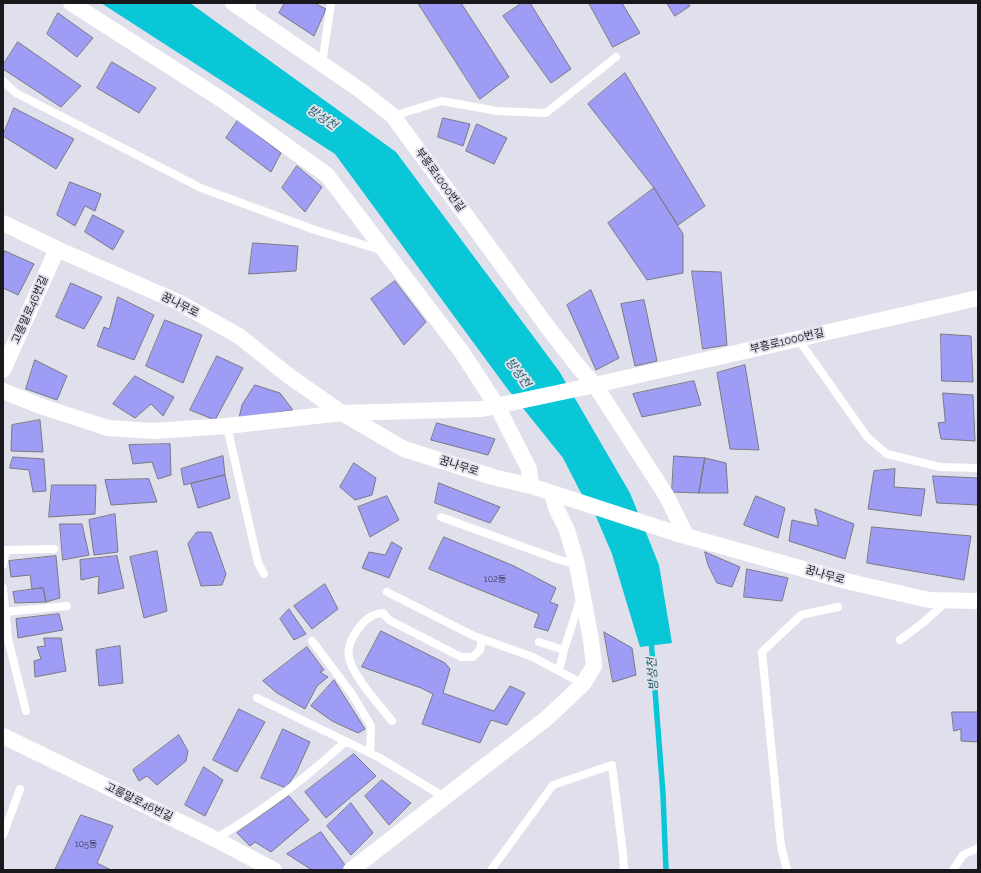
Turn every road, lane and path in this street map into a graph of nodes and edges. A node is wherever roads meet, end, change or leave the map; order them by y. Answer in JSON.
{"nodes":[{"id":1,"x":71,"y":3,"type":"edge"},
{"id":2,"x":233,"y":3,"type":"edge"},
{"id":3,"x":331,"y":3,"type":"edge"},
{"id":4,"x":250,"y":8,"type":"edge"},
{"id":5,"x":616,"y":56,"type":"dead end"},
{"id":6,"x":322,"y":64,"type":"junction"},
{"id":7,"x":3,"y":81,"type":"edge"},
{"id":8,"x":393,"y":116,"type":"junction"},
{"id":9,"x":3,"y":223,"type":"edge"},
{"id":10,"x":57,"y":249,"type":"junction"},
{"id":11,"x":384,"y":250,"type":"junction"},
{"id":12,"x":978,"y":298,"type":"edge"},
{"id":13,"x":798,"y":339,"type":"junction"},
{"id":14,"x":3,"y":370,"type":"edge"},
{"id":15,"x":595,"y":385,"type":"junction"},
{"id":16,"x":3,"y":390,"type":"edge"},
{"id":17,"x":497,"y":406,"type":"junction"},
{"id":18,"x":342,"y":413,"type":"junction"},
{"id":19,"x":227,"y":426,"type":"junction"},
{"id":20,"x":978,"y":468,"type":"edge"},
{"id":21,"x":531,"y":486,"type":"junction"},
{"id":22,"x":556,"y":495,"type":"junction"},
{"id":23,"x":441,"y":517,"type":"dead end"},
{"id":24,"x":680,"y":534,"type":"junction"},
{"id":25,"x":54,"y":549,"type":"dead end"},
{"id":26,"x":3,"y":565,"type":"edge"},
{"id":27,"x":577,"y":565,"type":"junction"},
{"id":28,"x":264,"y":574,"type":"dead end"},
{"id":29,"x":3,"y":588,"type":"edge"},
{"id":30,"x":387,"y":592,"type":"dead end"},
{"id":31,"x":583,"y":592,"type":"junction"},
{"id":32,"x":947,"y":600,"type":"junction"},
{"id":33,"x":978,"y":600,"type":"edge"},
{"id":34,"x":67,"y":606,"type":"dead end"},
{"id":35,"x":838,"y":607,"type":"dead end"},
{"id":36,"x":5,"y":612,"type":"junction"},
{"id":37,"x":482,"y":639,"type":"junction"},
{"id":38,"x":900,"y":640,"type":"dead end"},
{"id":39,"x":312,"y":641,"type":"dead end"},
{"id":40,"x":539,"y":642,"type":"dead end"},
{"id":41,"x":564,"y":650,"type":"junction"},
{"id":42,"x":559,"y":671,"type":"junction"},
{"id":43,"x":583,"y":684,"type":"junction"},
{"id":44,"x":257,"y":698,"type":"dead end"},
{"id":45,"x":26,"y":711,"type":"dead end"},
{"id":46,"x":392,"y":721,"type":"dead end"},
{"id":47,"x":3,"y":736,"type":"edge"},
{"id":48,"x":346,"y":741,"type":"junction"},
{"id":49,"x":370,"y":753,"type":"junction"},
{"id":50,"x":20,"y":789,"type":"dead end"},
{"id":51,"x":444,"y":797,"type":"junction"},
{"id":52,"x":3,"y":835,"type":"edge"},
{"id":53,"x":216,"y":839,"type":"junction"},
{"id":54,"x":978,"y":848,"type":"edge"},
{"id":55,"x":274,"y":870,"type":"edge"},
{"id":56,"x":351,"y":870,"type":"edge"},
{"id":57,"x":491,"y":870,"type":"edge"},
{"id":58,"x":624,"y":870,"type":"edge"},
{"id":59,"x":787,"y":870,"type":"edge"},
{"id":60,"x":953,"y":870,"type":"edge"}],
"edges":[{"from":1,"to":11,"type":"street"},
{"from":2,"to":4,"type":"street","name":"부흥로1000번길"},
{"from":3,"to":6,"type":"lane"},
{"from":4,"to":6,"type":"street","name":"부흥로1000번길"},
{"from":5,"to":8,"type":"lane"},
{"from":6,"to":8,"type":"street","name":"부흥로1000번길"},
{"from":7,"to":11,"type":"lane"},
{"from":8,"to":15,"type":"street","name":"부흥로1000번길"},
{"from":9,"to":10,"type":"street","name":"꿈나무로"},
{"from":10,"to":14,"type":"street","name":"고릉말로46번길"},
{"from":10,"to":18,"type":"street","name":"꿈나무로"},
{"from":11,"to":17,"type":"street"},
{"from":12,"to":13,"type":"street","name":"부흥로1000번길"},
{"from":13,"to":15,"type":"street","name":"부흥로1000번길"},
{"from":13,"to":20,"type":"lane"},
{"from":15,"to":17,"type":"street","name":"부흥로1000번길"},
{"from":15,"to":24,"type":"street"},
{"from":16,"to":19,"type":"street"},
{"from":17,"to":18,"type":"street"},
{"from":17,"to":21,"type":"street"},
{"from":18,"to":19,"type":"street"},
{"from":18,"to":21,"type":"street","name":"꿈나무로"},
{"from":19,"to":28,"type":"lane"},
{"from":21,"to":22,"type":"street","name":"꿈나무로"},
{"from":22,"to":24,"type":"street","name":"꿈나무로"},
{"from":22,"to":27,"type":"street"},
{"from":23,"to":27,"type":"lane"},
{"from":24,"to":32,"type":"street","name":"꿈나무로"},
{"from":25,"to":26,"type":"lane"},
{"from":27,"to":31,"type":"street"},
{"from":29,"to":36,"type":"lane"},
{"from":30,"to":37,"type":"lane"},
{"from":31,"to":41,"type":"lane"},
{"from":31,"to":43,"type":"street"},
{"from":32,"to":33,"type":"street","name":"꿈나무로"},
{"from":32,"to":38,"type":"lane"},
{"from":34,"to":36,"type":"lane"},
{"from":35,"to":59,"type":"lane"},
{"from":36,"to":45,"type":"lane"},
{"from":37,"to":42,"type":"lane"},
{"from":37,"to":46,"type":"lane"},
{"from":39,"to":49,"type":"lane"},
{"from":40,"to":41,"type":"lane"},
{"from":41,"to":42,"type":"lane"},
{"from":42,"to":43,"type":"lane"},
{"from":43,"to":51,"type":"street"},
{"from":44,"to":48,"type":"lane"},
{"from":47,"to":53,"type":"street","name":"고릉말로46번길"},
{"from":48,"to":49,"type":"lane"},
{"from":48,"to":53,"type":"lane"},
{"from":49,"to":51,"type":"lane"},
{"from":50,"to":52,"type":"lane"},
{"from":51,"to":56,"type":"street"},
{"from":53,"to":55,"type":"street","name":"고릉말로46번길"},
{"from":54,"to":60,"type":"lane"},
{"from":57,"to":58,"type":"lane"}]}
